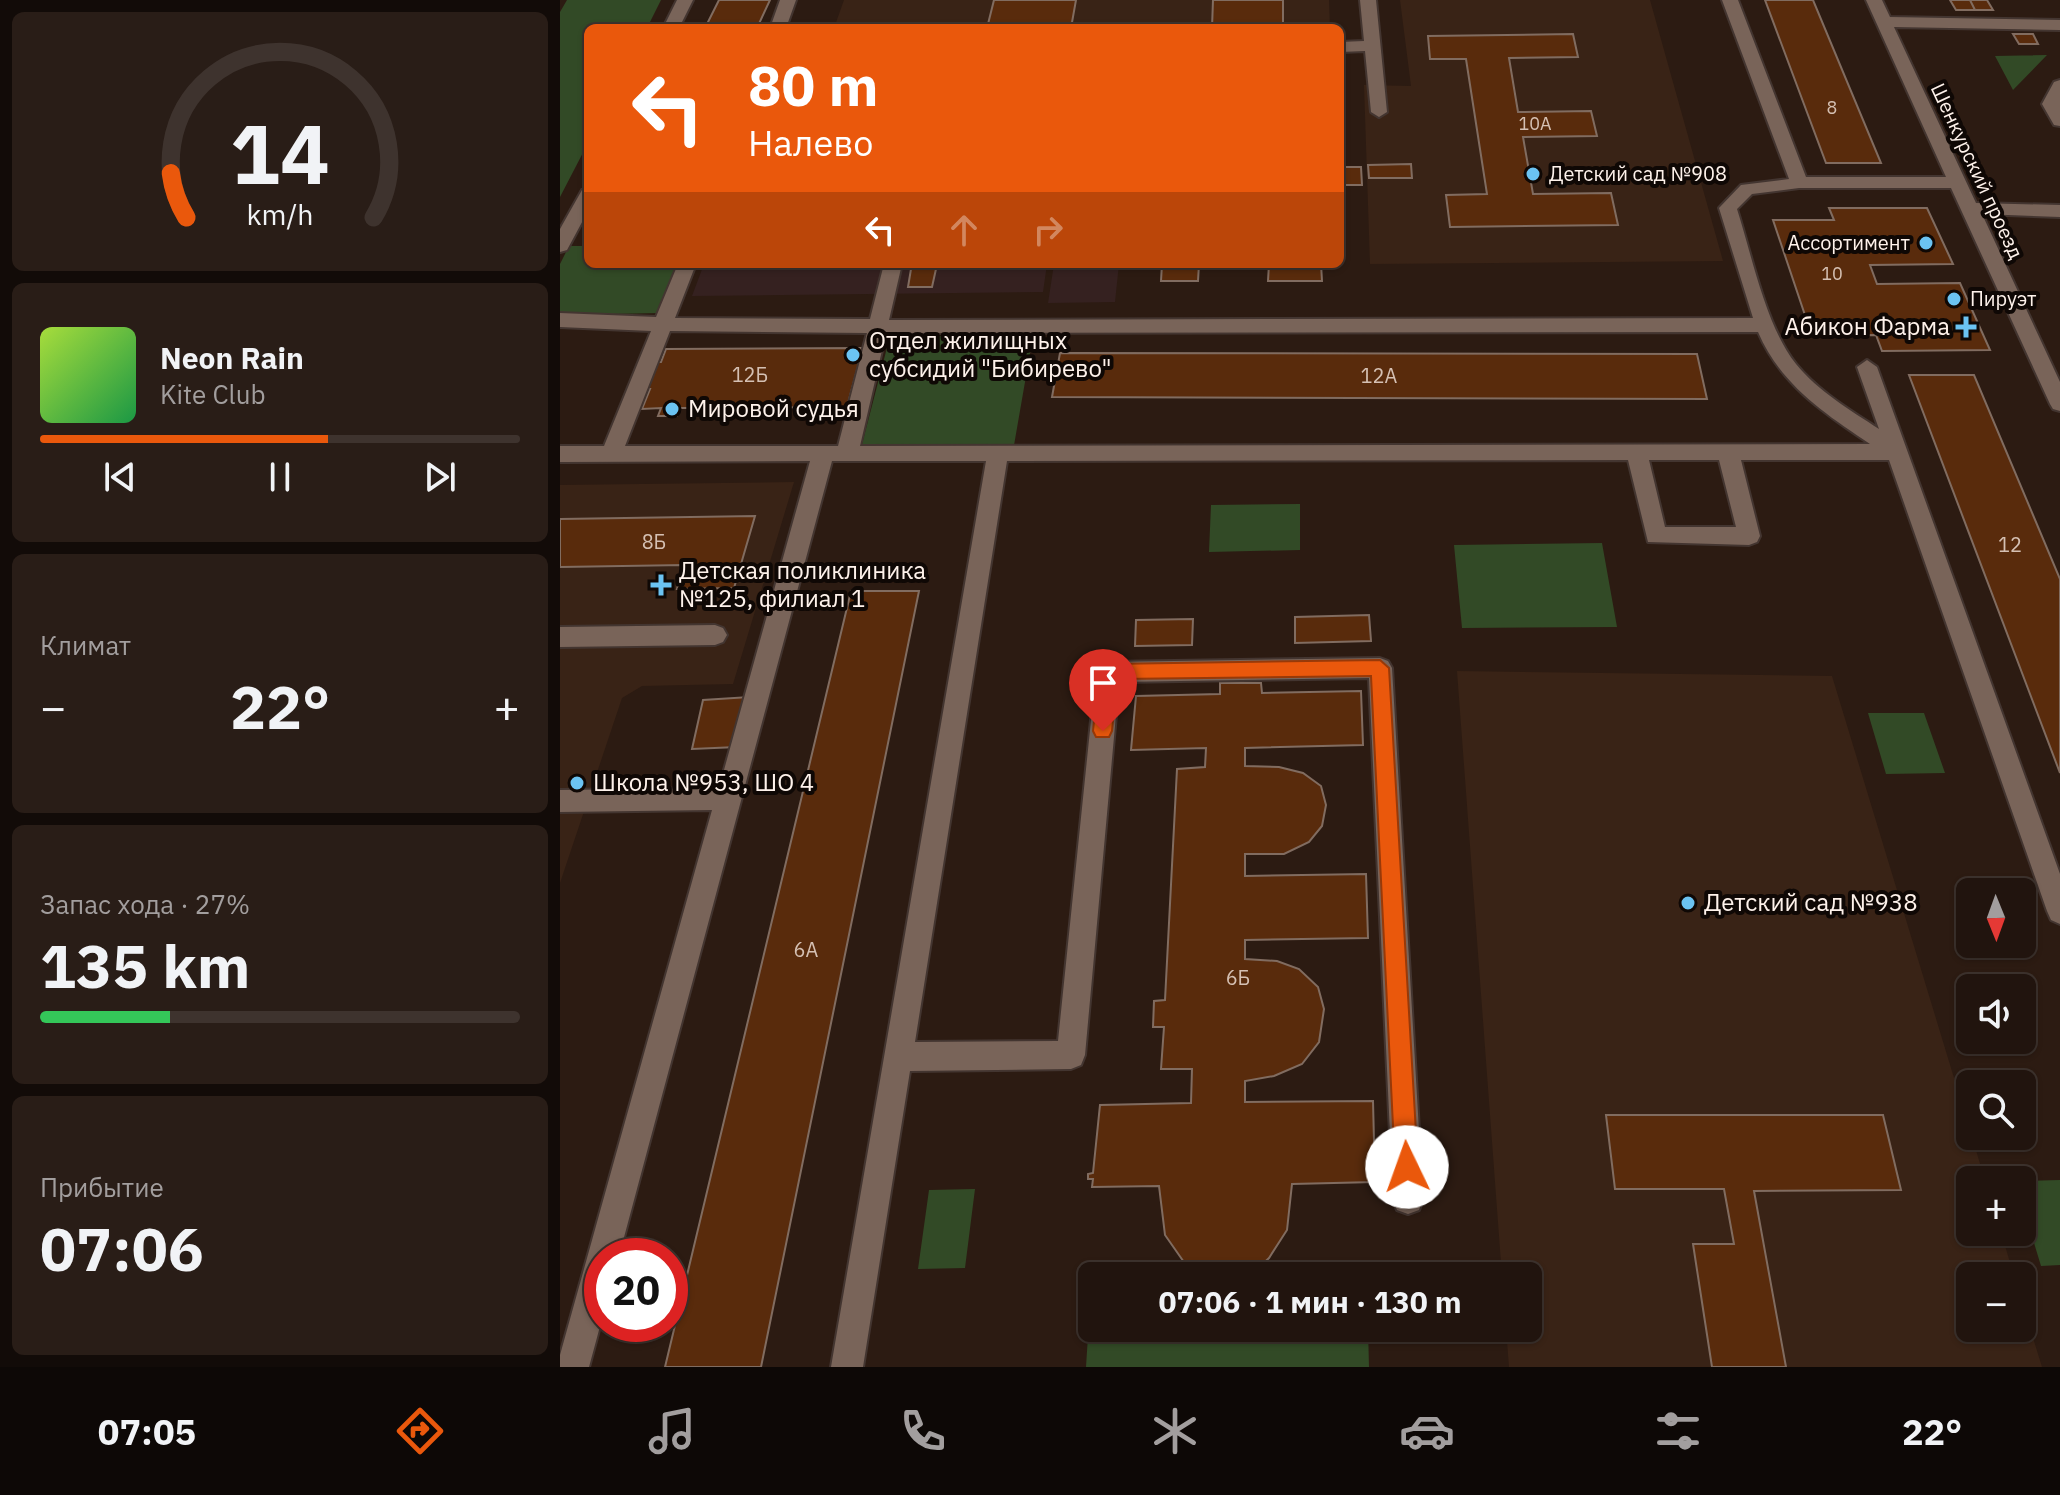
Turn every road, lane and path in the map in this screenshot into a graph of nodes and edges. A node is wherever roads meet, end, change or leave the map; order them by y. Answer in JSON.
{"nodes":[{"id":1,"x":685,"y":0,"type":"edge"},
{"id":2,"x":788,"y":0,"type":"edge"},
{"id":3,"x":1368,"y":0,"type":"edge"},
{"id":4,"x":1730,"y":0,"type":"edge"},
{"id":5,"x":1874,"y":0,"type":"edge"},
{"id":6,"x":1884,"y":22,"type":"junction"},
{"id":7,"x":673,"y":24,"type":"edge"},
{"id":8,"x":779,"y":24,"type":"edge"},
{"id":9,"x":2060,"y":25,"type":"edge"},
{"id":10,"x":1373,"y":46,"type":"junction"},
{"id":11,"x":1344,"y":47,"type":"edge"},
{"id":12,"x":2060,"y":85,"type":"edge"},
{"id":13,"x":1379,"y":112,"type":"dead end"},
{"id":14,"x":2060,"y":121,"type":"edge"},
{"id":15,"x":1958,"y":182,"type":"junction"},
{"id":16,"x":1799,"y":183,"type":"junction"},
{"id":17,"x":584,"y":201,"type":"edge"},
{"id":18,"x":1970,"y":208,"type":"junction"},
{"id":19,"x":2060,"y":211,"type":"edge"},
{"id":20,"x":560,"y":246,"type":"edge"},
{"id":21,"x":685,"y":268,"type":"edge"},
{"id":22,"x":892,"y":268,"type":"edge"},
{"id":23,"x":560,"y":320,"type":"edge"},
{"id":24,"x":664,"y":325,"type":"junction"},
{"id":25,"x":878,"y":325,"type":"junction"},
{"id":26,"x":1767,"y":325,"type":"junction"},
{"id":27,"x":1867,"y":367,"type":"dead end"},
{"id":28,"x":2060,"y":404,"type":"edge"},
{"id":29,"x":1728,"y":452,"type":"junction"},
{"id":30,"x":1897,"y":452,"type":"junction"},
{"id":31,"x":998,"y":453,"type":"junction"},
{"id":32,"x":1637,"y":453,"type":"junction"},
{"id":33,"x":560,"y":454,"type":"edge"},
{"id":34,"x":611,"y":454,"type":"junction"},
{"id":35,"x":835,"y":454,"type":"junction"},
{"id":36,"x":715,"y":635,"type":"dead end"},
{"id":37,"x":560,"y":637,"type":"edge"},
{"id":38,"x":727,"y":799,"type":"junction"},
{"id":39,"x":560,"y":801,"type":"edge"},
{"id":40,"x":2060,"y":911,"type":"edge"},
{"id":41,"x":898,"y":1057,"type":"junction"},
{"id":42,"x":1408,"y":1199,"type":"dead end"},
{"id":43,"x":608,"y":1238,"type":"edge"},
{"id":44,"x":584,"y":1327,"type":"edge"},
{"id":45,"x":573,"y":1367,"type":"edge"},
{"id":46,"x":847,"y":1367,"type":"edge"}],
"edges":[{"from":1,"to":7,"type":"street"},
{"from":2,"to":8,"type":"street"},
{"from":3,"to":10,"type":"street"},
{"from":4,"to":16,"type":"street"},
{"from":5,"to":6,"type":"street","name":"Шенкурский проезд"},
{"from":6,"to":9,"type":"street"},
{"from":6,"to":15,"type":"street","name":"Шенкурский проезд"},
{"from":10,"to":11,"type":"street"},
{"from":10,"to":13,"type":"street"},
{"from":12,"to":14,"type":"street"},
{"from":15,"to":16,"type":"street"},
{"from":15,"to":18,"type":"street","name":"Шенкурский проезд"},
{"from":16,"to":26,"type":"street"},
{"from":17,"to":20,"type":"street"},
{"from":18,"to":19,"type":"street"},
{"from":18,"to":28,"type":"street","name":"Шенкурский проезд"},
{"from":21,"to":24,"type":"street"},
{"from":22,"to":25,"type":"street"},
{"from":23,"to":24,"type":"street"},
{"from":24,"to":25,"type":"street"},
{"from":24,"to":34,"type":"street"},
{"from":25,"to":26,"type":"street"},
{"from":25,"to":35,"type":"street"},
{"from":26,"to":30,"type":"street"},
{"from":27,"to":30,"type":"street"},
{"from":29,"to":30,"type":"street"},
{"from":29,"to":32,"type":"street"},
{"from":29,"to":32,"type":"street"},
{"from":30,"to":40,"type":"street"},
{"from":31,"to":32,"type":"street"},
{"from":31,"to":35,"type":"street"},
{"from":31,"to":41,"type":"street"},
{"from":33,"to":34,"type":"street"},
{"from":34,"to":35,"type":"street"},
{"from":35,"to":38,"type":"street"},
{"from":36,"to":37,"type":"street"},
{"from":38,"to":39,"type":"street"},
{"from":38,"to":43,"type":"street"},
{"from":41,"to":42,"type":"street"},
{"from":41,"to":46,"type":"street"},
{"from":44,"to":45,"type":"street"}]}
